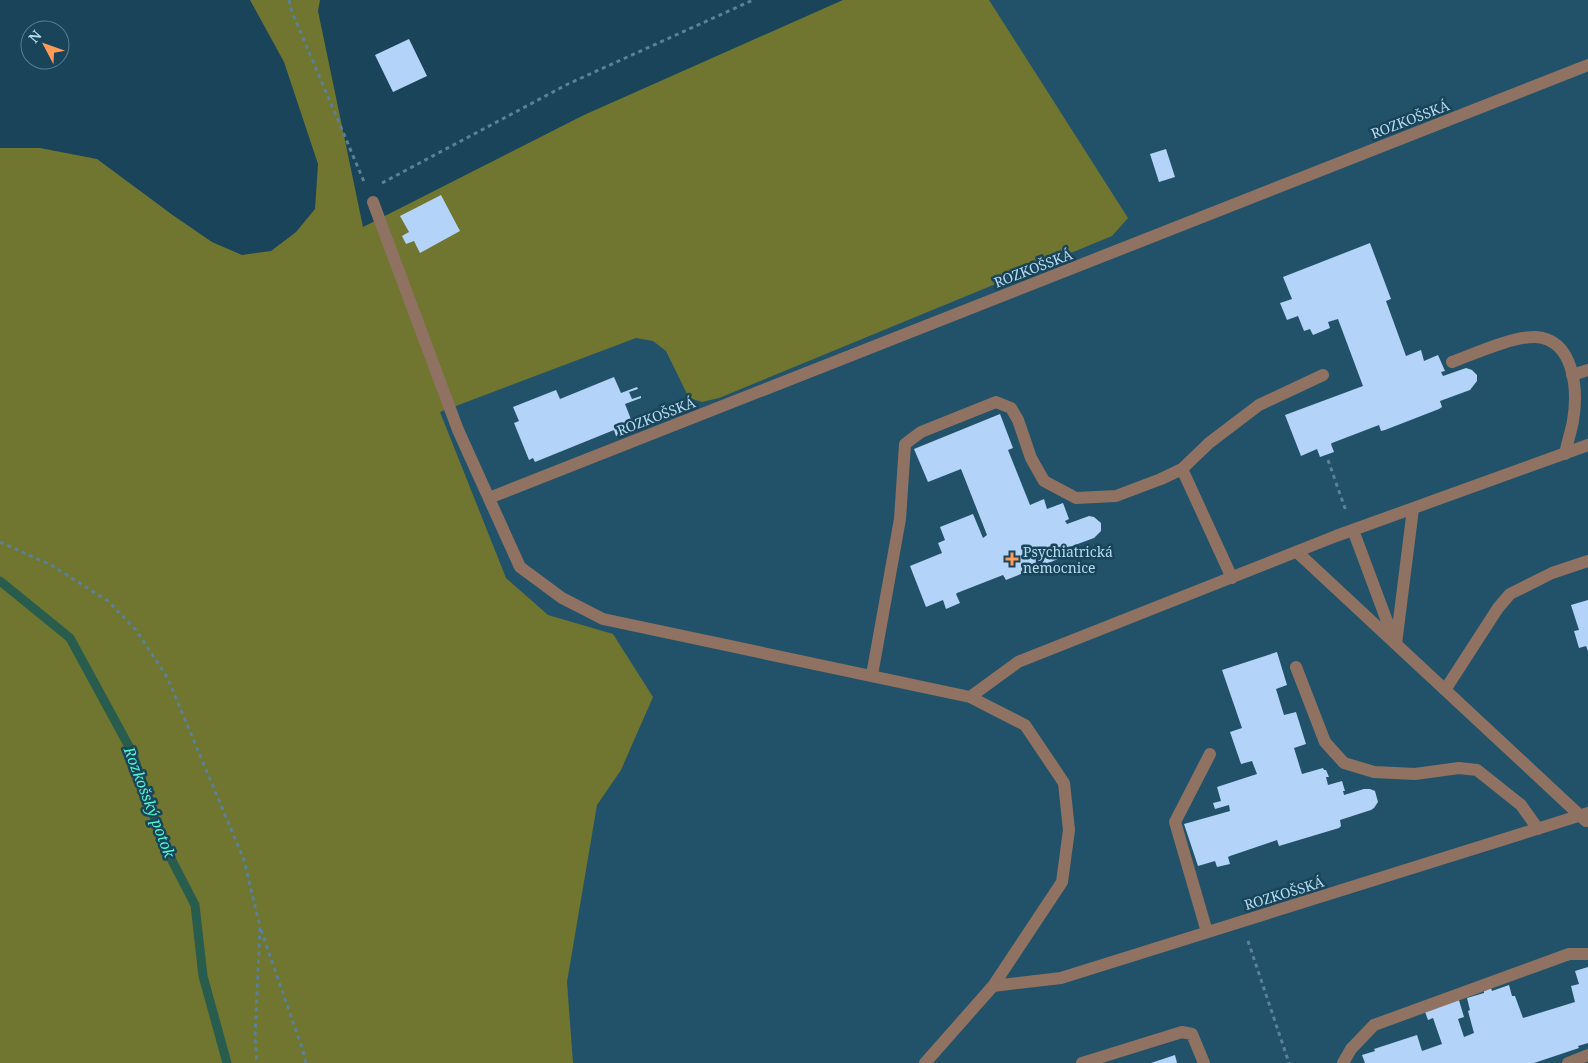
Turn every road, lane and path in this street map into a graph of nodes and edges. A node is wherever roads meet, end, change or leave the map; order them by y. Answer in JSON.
{"nodes":[{"id":1,"x":289,"y":0,"type":"edge"},
{"id":2,"x":753,"y":0,"type":"edge"},
{"id":3,"x":1588,"y":65,"type":"edge"},
{"id":4,"x":370,"y":196,"type":"junction"},
{"id":5,"x":1452,"y":362,"type":"dead end"},
{"id":6,"x":1588,"y":370,"type":"edge"},
{"id":7,"x":1323,"y":375,"type":"dead end"},
{"id":8,"x":1572,"y":375,"type":"junction"},
{"id":9,"x":1588,"y":445,"type":"edge"},
{"id":10,"x":1565,"y":454,"type":"junction"},
{"id":11,"x":1328,"y":460,"type":"dead end"},
{"id":12,"x":1182,"y":469,"type":"junction"},
{"id":13,"x":489,"y":498,"type":"junction"},
{"id":14,"x":1413,"y":509,"type":"junction"},
{"id":15,"x":1353,"y":530,"type":"junction"},
{"id":16,"x":0,"y":542,"type":"edge"},
{"id":17,"x":1297,"y":552,"type":"junction"},
{"id":18,"x":1588,"y":561,"type":"edge"},
{"id":19,"x":1232,"y":578,"type":"junction"},
{"id":20,"x":1396,"y":644,"type":"junction"},
{"id":21,"x":1296,"y":667,"type":"dead end"},
{"id":22,"x":872,"y":675,"type":"junction"},
{"id":23,"x":1446,"y":690,"type":"junction"},
{"id":24,"x":970,"y":697,"type":"junction"},
{"id":25,"x":1210,"y":754,"type":"dead end"},
{"id":26,"x":1586,"y":817,"type":"edge"},
{"id":27,"x":1538,"y":829,"type":"junction"},
{"id":28,"x":1242,"y":921,"type":"junction"},
{"id":29,"x":260,"y":927,"type":"junction"},
{"id":30,"x":1207,"y":932,"type":"junction"},
{"id":31,"x":1588,"y":954,"type":"edge"},
{"id":32,"x":993,"y":986,"type":"junction"},
{"id":33,"x":1588,"y":1056,"type":"edge"},
{"id":34,"x":257,"y":1063,"type":"edge"},
{"id":35,"x":306,"y":1063,"type":"edge"},
{"id":36,"x":925,"y":1063,"type":"edge"},
{"id":37,"x":1082,"y":1063,"type":"edge"},
{"id":38,"x":1204,"y":1063,"type":"edge"},
{"id":39,"x":1289,"y":1063,"type":"edge"},
{"id":40,"x":1343,"y":1063,"type":"edge"},
{"id":41,"x":1568,"y":1063,"type":"edge"}],
"edges":[{"from":1,"to":4,"type":"path"},
{"from":2,"to":4,"type":"path"},
{"from":3,"to":13,"type":"street","name":"ROZKOŠSKÁ"},
{"from":4,"to":13,"type":"street"},
{"from":5,"to":8,"type":"street"},
{"from":6,"to":8,"type":"street"},
{"from":7,"to":12,"type":"street"},
{"from":8,"to":10,"type":"street"},
{"from":9,"to":10,"type":"street"},
{"from":10,"to":14,"type":"street"},
{"from":11,"to":15,"type":"path"},
{"from":12,"to":19,"type":"street"},
{"from":12,"to":22,"type":"street"},
{"from":13,"to":22,"type":"street"},
{"from":14,"to":15,"type":"street"},
{"from":14,"to":20,"type":"street"},
{"from":15,"to":17,"type":"street"},
{"from":15,"to":20,"type":"street"},
{"from":16,"to":29,"type":"path"},
{"from":17,"to":19,"type":"street"},
{"from":17,"to":20,"type":"street","name":"ROZKOŠSKÁ"},
{"from":18,"to":23,"type":"street"},
{"from":19,"to":24,"type":"street"},
{"from":20,"to":23,"type":"street","name":"ROZKOŠSKÁ"},
{"from":21,"to":27,"type":"street"},
{"from":22,"to":24,"type":"street"},
{"from":23,"to":26,"type":"street","name":"ROZKOŠSKÁ"},
{"from":24,"to":32,"type":"street"},
{"from":25,"to":30,"type":"street"},
{"from":26,"to":27,"type":"street","name":"ROZKOŠSKÁ"},
{"from":27,"to":28,"type":"street","name":"ROZKOŠSKÁ"},
{"from":28,"to":30,"type":"street","name":"ROZKOŠSKÁ"},
{"from":28,"to":39,"type":"path"},
{"from":29,"to":34,"type":"path"},
{"from":29,"to":35,"type":"path"},
{"from":30,"to":32,"type":"street","name":"ROZKOŠSKÁ"},
{"from":31,"to":40,"type":"street"},
{"from":32,"to":36,"type":"street"},
{"from":33,"to":41,"type":"street"},
{"from":37,"to":38,"type":"street"}]}
